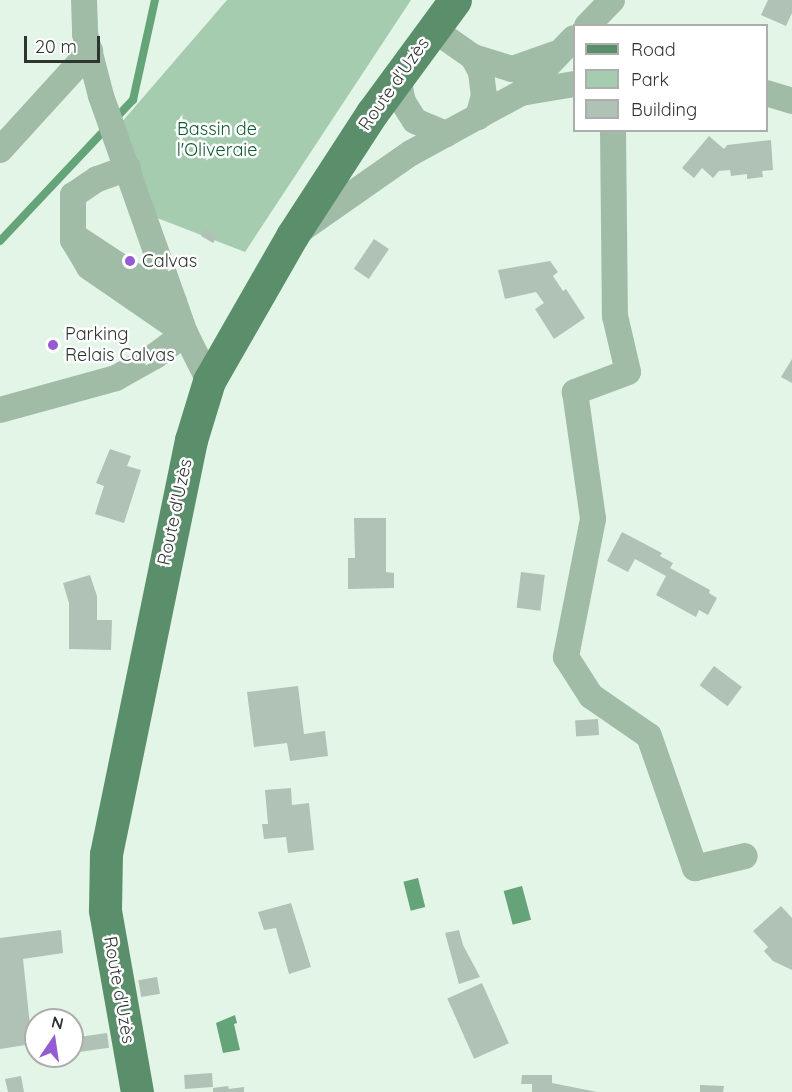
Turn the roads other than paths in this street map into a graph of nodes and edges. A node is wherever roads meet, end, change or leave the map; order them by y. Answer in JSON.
{"nodes":[{"id":1,"x":84,"y":0,"type":"edge"},
{"id":2,"x":455,"y":0,"type":"edge"},
{"id":3,"x":612,"y":0,"type":"edge"},
{"id":4,"x":589,"y":24,"type":"edge"},
{"id":5,"x":433,"y":29,"type":"junction"},
{"id":6,"x":568,"y":45,"type":"edge"},
{"id":7,"x":90,"y":51,"type":"junction"},
{"id":8,"x":473,"y":57,"type":"junction"},
{"id":9,"x":398,"y":77,"type":"junction"},
{"id":10,"x":573,"y":84,"type":"edge"},
{"id":11,"x":521,"y":93,"type":"junction"},
{"id":12,"x":768,"y":94,"type":"edge"},
{"id":13,"x":792,"y":101,"type":"edge"},
{"id":14,"x":478,"y":117,"type":"junction"},
{"id":15,"x":613,"y":132,"type":"edge"},
{"id":16,"x":446,"y":134,"type":"junction"},
{"id":17,"x":0,"y":150,"type":"edge"},
{"id":18,"x":128,"y":168,"type":"junction"},
{"id":19,"x":73,"y":235,"type":"junction"},
{"id":20,"x":292,"y":236,"type":"junction"},
{"id":21,"x":174,"y":302,"type":"junction"},
{"id":22,"x":184,"y":333,"type":"junction"},
{"id":23,"x":209,"y":381,"type":"junction"},
{"id":24,"x":0,"y":410,"type":"edge"},
{"id":25,"x":745,"y":856,"type":"dead end"},
{"id":26,"x":137,"y":1092,"type":"edge"}],
"edges":[{"from":1,"to":7,"type":"street"},
{"from":2,"to":5,"type":"main road","name":"Route d'Uzès"},
{"from":3,"to":4,"type":"street"},
{"from":5,"to":8,"type":"street"},
{"from":5,"to":9,"type":"main road","name":"Route d'Uzès"},
{"from":6,"to":8,"type":"street"},
{"from":6,"to":11,"type":"street"},
{"from":7,"to":17,"type":"street"},
{"from":7,"to":18,"type":"street"},
{"from":8,"to":14,"type":"street"},
{"from":9,"to":16,"type":"street"},
{"from":9,"to":20,"type":"main road","name":"Route d'Uzès"},
{"from":10,"to":11,"type":"street"},
{"from":11,"to":14,"type":"street"},
{"from":12,"to":13,"type":"street"},
{"from":14,"to":16,"type":"street"},
{"from":15,"to":25,"type":"street"},
{"from":16,"to":20,"type":"street"},
{"from":18,"to":19,"type":"street"},
{"from":18,"to":21,"type":"street"},
{"from":19,"to":21,"type":"street"},
{"from":19,"to":22,"type":"street"},
{"from":20,"to":23,"type":"main road","name":"Route d'Uzès"},
{"from":21,"to":22,"type":"street"},
{"from":22,"to":23,"type":"street"},
{"from":22,"to":24,"type":"street"},
{"from":23,"to":26,"type":"main road","name":"Route d'Uzès"}]}
